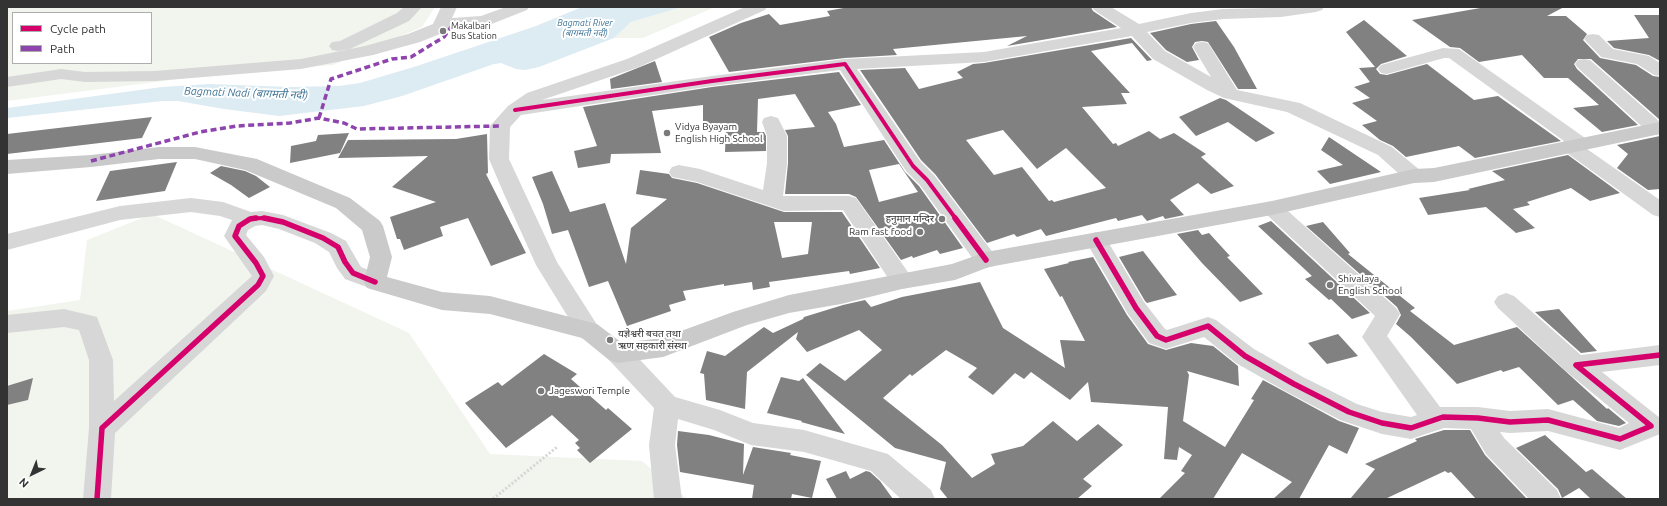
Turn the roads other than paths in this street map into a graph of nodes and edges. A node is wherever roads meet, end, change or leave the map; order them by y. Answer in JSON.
{"nodes":[{"id":1,"x":414,"y":7,"type":"edge"},
{"id":2,"x":449,"y":7,"type":"edge"},
{"id":3,"x":521,"y":7,"type":"edge"},
{"id":4,"x":759,"y":7,"type":"edge"},
{"id":5,"x":1100,"y":7,"type":"edge"},
{"id":6,"x":1316,"y":7,"type":"edge"},
{"id":7,"x":1276,"y":10,"type":"edge"},
{"id":8,"x":440,"y":27,"type":"junction"},
{"id":9,"x":1136,"y":30,"type":"junction"},
{"id":10,"x":1593,"y":39,"type":"dead end"},
{"id":11,"x":1202,"y":47,"type":"dead end"},
{"id":12,"x":229,"y":57,"type":"dead end"},
{"id":13,"x":846,"y":64,"type":"junction"},
{"id":14,"x":1584,"y":64,"type":"dead end"},
{"id":15,"x":1387,"y":69,"type":"dead end"},
{"id":16,"x":1660,"y":71,"type":"edge"},
{"id":17,"x":7,"y":82,"type":"edge"},
{"id":18,"x":1230,"y":94,"type":"junction"},
{"id":19,"x":515,"y":110,"type":"junction"},
{"id":20,"x":771,"y":122,"type":"dead end"},
{"id":21,"x":1658,"y":128,"type":"edge"},
{"id":22,"x":1575,"y":145,"type":"junction"},
{"id":23,"x":7,"y":167,"type":"edge"},
{"id":24,"x":679,"y":172,"type":"dead end"},
{"id":25,"x":1414,"y":176,"type":"junction"},
{"id":26,"x":772,"y":200,"type":"junction"},
{"id":27,"x":1272,"y":208,"type":"junction"},
{"id":28,"x":1660,"y":210,"type":"edge"},
{"id":29,"x":250,"y":219,"type":"junction"},
{"id":30,"x":1096,"y":240,"type":"junction"},
{"id":31,"x":7,"y":242,"type":"edge"},
{"id":32,"x":986,"y":260,"type":"junction"},
{"id":33,"x":902,"y":281,"type":"junction"},
{"id":34,"x":375,"y":282,"type":"junction"},
{"id":35,"x":1506,"y":302,"type":"dead end"},
{"id":36,"x":7,"y":324,"type":"edge"},
{"id":37,"x":589,"y":331,"type":"junction"},
{"id":38,"x":618,"y":353,"type":"junction"},
{"id":39,"x":1660,"y":355,"type":"edge"},
{"id":40,"x":1576,"y":365,"type":"junction"},
{"id":41,"x":667,"y":405,"type":"junction"},
{"id":42,"x":1478,"y":418,"type":"junction"},
{"id":43,"x":1434,"y":420,"type":"junction"},
{"id":44,"x":102,"y":428,"type":"junction"},
{"id":45,"x":97,"y":499,"type":"edge"},
{"id":46,"x":668,"y":499,"type":"edge"},
{"id":47,"x":921,"y":499,"type":"edge"},
{"id":48,"x":1547,"y":499,"type":"edge"}],
"edges":[{"from":1,"to":12,"type":"street"},
{"from":2,"to":8,"type":"street"},
{"from":3,"to":8,"type":"street"},
{"from":4,"to":19,"type":"street"},
{"from":5,"to":9,"type":"street"},
{"from":6,"to":7,"type":"street"},
{"from":7,"to":9,"type":"street"},
{"from":8,"to":17,"type":"street"},
{"from":9,"to":13,"type":"street"},
{"from":9,"to":18,"type":"street"},
{"from":10,"to":16,"type":"street"},
{"from":11,"to":18,"type":"street"},
{"from":13,"to":19,"type":"street"},
{"from":13,"to":32,"type":"street"},
{"from":14,"to":21,"type":"street"},
{"from":15,"to":22,"type":"street"},
{"from":18,"to":25,"type":"street"},
{"from":19,"to":37,"type":"street"},
{"from":20,"to":26,"type":"street"},
{"from":21,"to":22,"type":"main road"},
{"from":22,"to":25,"type":"main road"},
{"from":22,"to":28,"type":"street"},
{"from":23,"to":34,"type":"main road"},
{"from":24,"to":26,"type":"street"},
{"from":25,"to":27,"type":"main road"},
{"from":26,"to":33,"type":"street"},
{"from":27,"to":30,"type":"main road"},
{"from":27,"to":43,"type":"street"},
{"from":29,"to":31,"type":"street"},
{"from":29,"to":34,"type":"street"},
{"from":29,"to":44,"type":"street"},
{"from":30,"to":32,"type":"main road"},
{"from":30,"to":43,"type":"street"},
{"from":32,"to":33,"type":"main road"},
{"from":33,"to":38,"type":"main road"},
{"from":34,"to":37,"type":"main road"},
{"from":35,"to":40,"type":"street"},
{"from":36,"to":44,"type":"street"},
{"from":37,"to":38,"type":"main road"},
{"from":38,"to":41,"type":"street"},
{"from":39,"to":40,"type":"street"},
{"from":40,"to":42,"type":"street"},
{"from":41,"to":46,"type":"street"},
{"from":41,"to":47,"type":"street"},
{"from":42,"to":43,"type":"street"},
{"from":42,"to":48,"type":"street"},
{"from":44,"to":45,"type":"street"}]}
